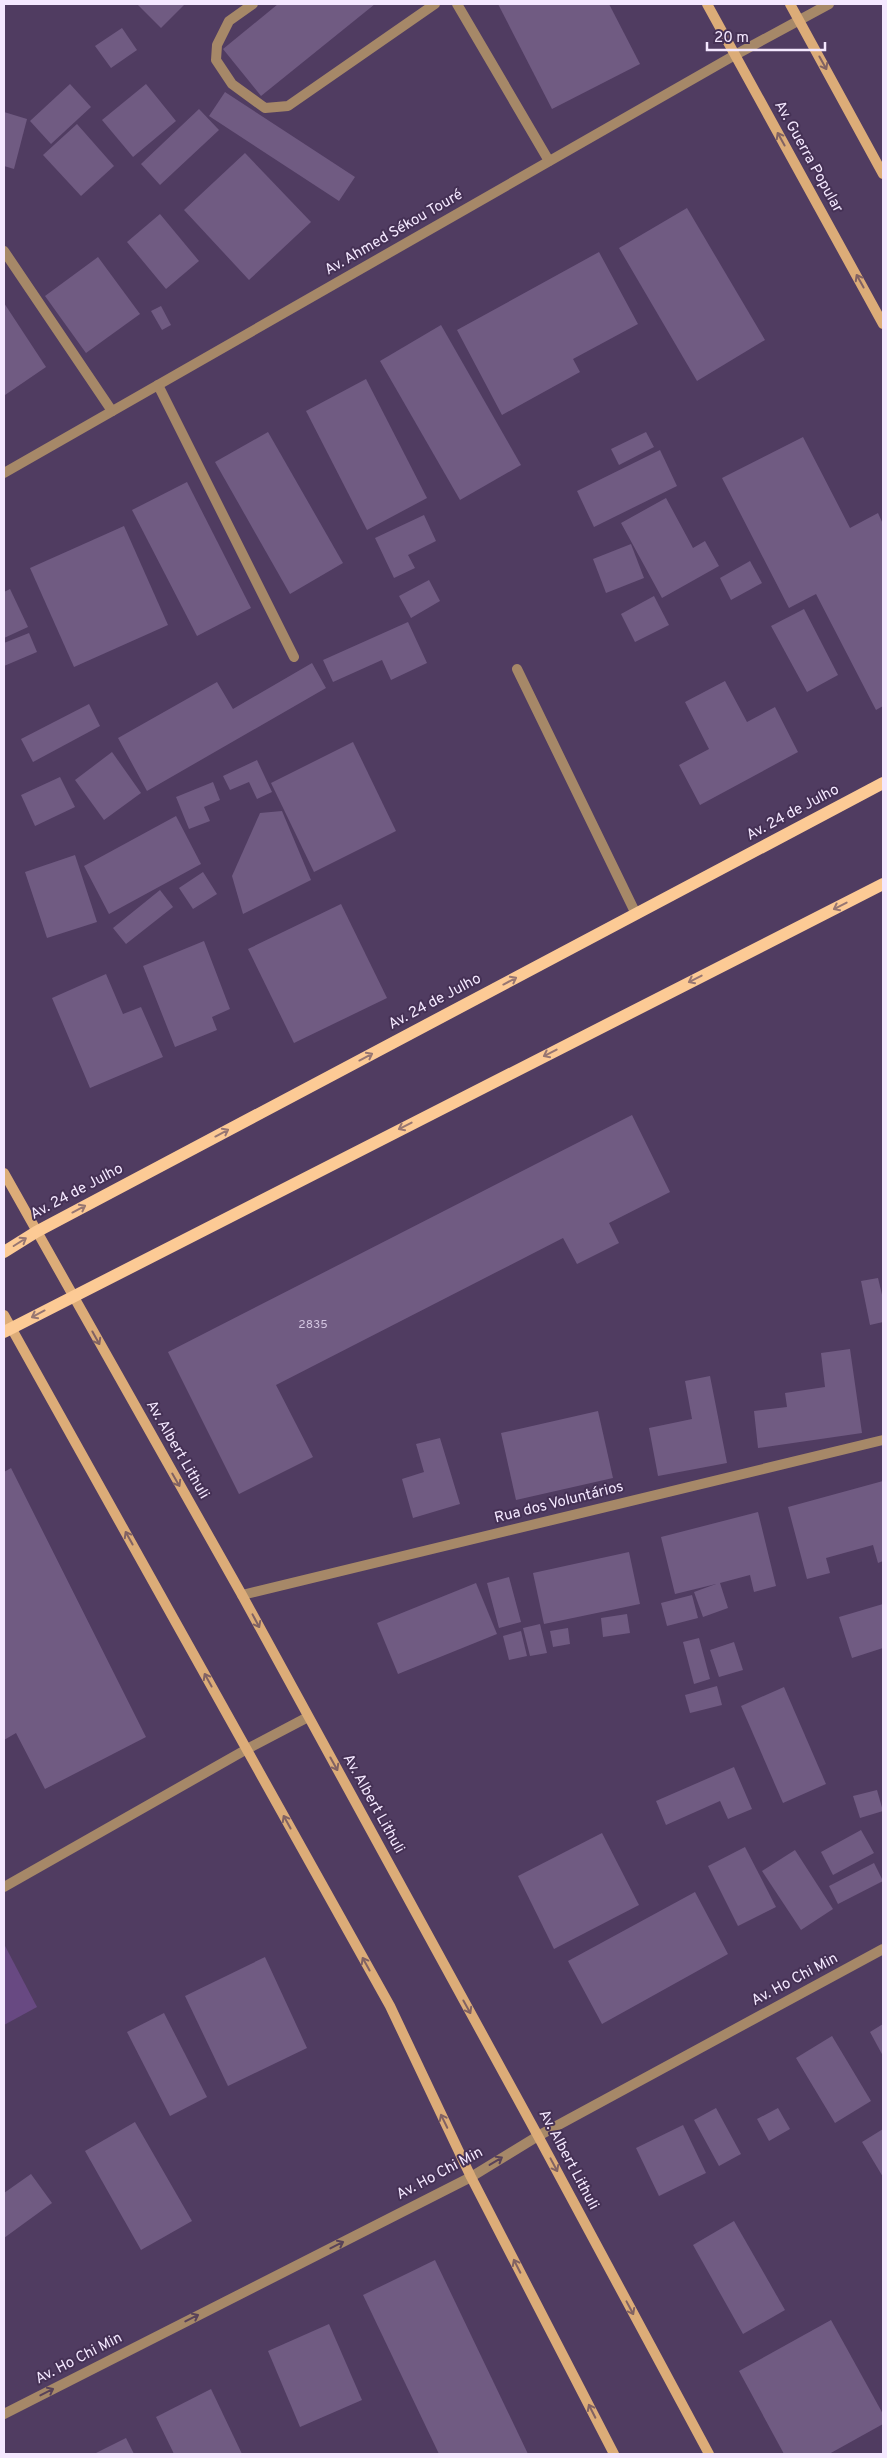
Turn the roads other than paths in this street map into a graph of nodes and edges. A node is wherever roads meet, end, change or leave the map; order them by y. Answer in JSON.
{"nodes":[{"id":1,"x":253,"y":4,"type":"edge"},
{"id":2,"x":435,"y":4,"type":"edge"},
{"id":3,"x":457,"y":4,"type":"edge"},
{"id":4,"x":707,"y":4,"type":"edge"},
{"id":5,"x":790,"y":4,"type":"edge"},
{"id":6,"x":830,"y":4,"type":"edge"},
{"id":7,"x":799,"y":20,"type":"junction"},
{"id":8,"x":735,"y":55,"type":"junction"},
{"id":9,"x":549,"y":161,"type":"junction"},
{"id":10,"x":883,"y":174,"type":"edge"},
{"id":11,"x":4,"y":251,"type":"edge"},
{"id":12,"x":883,"y":324,"type":"edge"},
{"id":13,"x":158,"y":385,"type":"junction"},
{"id":14,"x":112,"y":411,"type":"junction"},
{"id":15,"x":4,"y":473,"type":"edge"},
{"id":16,"x":294,"y":657,"type":"dead end"},
{"id":17,"x":517,"y":669,"type":"dead end"},
{"id":18,"x":883,"y":783,"type":"edge"},
{"id":19,"x":883,"y":884,"type":"edge"},
{"id":20,"x":636,"y":914,"type":"junction"},
{"id":21,"x":4,"y":1173,"type":"edge"},
{"id":22,"x":36,"y":1232,"type":"junction"},
{"id":23,"x":4,"y":1252,"type":"edge"},
{"id":24,"x":72,"y":1296,"type":"junction"},
{"id":25,"x":4,"y":1315,"type":"edge"},
{"id":26,"x":8,"y":1330,"type":"edge"},
{"id":27,"x":883,"y":1440,"type":"edge"},
{"id":28,"x":242,"y":1596,"type":"junction"},
{"id":29,"x":308,"y":1717,"type":"junction"},
{"id":30,"x":247,"y":1749,"type":"junction"},
{"id":31,"x":4,"y":1887,"type":"edge"},
{"id":32,"x":883,"y":1950,"type":"edge"},
{"id":33,"x":538,"y":2136,"type":"junction"},
{"id":34,"x":471,"y":2177,"type":"junction"},
{"id":35,"x":4,"y":2414,"type":"edge"},
{"id":36,"x":614,"y":2454,"type":"edge"},
{"id":37,"x":709,"y":2454,"type":"edge"}],
"edges":[{"from":1,"to":2,"type":"street"},
{"from":3,"to":9,"type":"street"},
{"from":4,"to":8,"type":"street","name":"Av. Guerra Popular"},
{"from":5,"to":7,"type":"street"},
{"from":6,"to":7,"type":"street","name":"Av. Ahmed Sékou Touré"},
{"from":7,"to":8,"type":"street","name":"Av. Ahmed Sékou Touré"},
{"from":7,"to":10,"type":"street","one_way":true},
{"from":8,"to":9,"type":"street","name":"Av. Ahmed Sékou Touré"},
{"from":12,"to":8,"type":"street","name":"Av. Guerra Popular","one_way":true},
{"from":9,"to":13,"type":"street","name":"Av. Ahmed Sékou Touré"},
{"from":11,"to":14,"type":"street"},
{"from":13,"to":14,"type":"street","name":"Av. Ahmed Sékou Touré"},
{"from":13,"to":16,"type":"street"},
{"from":14,"to":15,"type":"street","name":"Av. Ahmed Sékou Touré"},
{"from":17,"to":20,"type":"street"},
{"from":18,"to":20,"type":"main road","name":"Av. 24 de Julho"},
{"from":19,"to":24,"type":"main road","one_way":true},
{"from":22,"to":20,"type":"main road","name":"Av. 24 de Julho","one_way":true},
{"from":21,"to":22,"type":"street","name":"Av. Albert Lithuli"},
{"from":23,"to":22,"type":"main road","name":"Av. 24 de Julho","one_way":true},
{"from":22,"to":24,"type":"street","name":"Av. Albert Lithuli"},
{"from":24,"to":26,"type":"main road","one_way":true},
{"from":24,"to":28,"type":"street","name":"Av. Albert Lithuli","one_way":true},
{"from":25,"to":26,"type":"street"},
{"from":30,"to":26,"type":"street","one_way":true},
{"from":27,"to":28,"type":"street","name":"Rua dos Voluntários"},
{"from":28,"to":29,"type":"street","name":"Av. Albert Lithuli","one_way":true},
{"from":29,"to":30,"type":"street"},
{"from":29,"to":33,"type":"street","name":"Av. Albert Lithuli","one_way":true},
{"from":30,"to":31,"type":"street"},
{"from":34,"to":30,"type":"street","one_way":true},
{"from":32,"to":33,"type":"street","name":"Av. Ho Chi Min"},
{"from":34,"to":33,"type":"street","name":"Av. Ho Chi Min","one_way":true},
{"from":33,"to":37,"type":"street","name":"Av. Albert Lithuli","one_way":true},
{"from":35,"to":34,"type":"street","name":"Av. Ho Chi Min","one_way":true},
{"from":36,"to":34,"type":"street","one_way":true}]}
